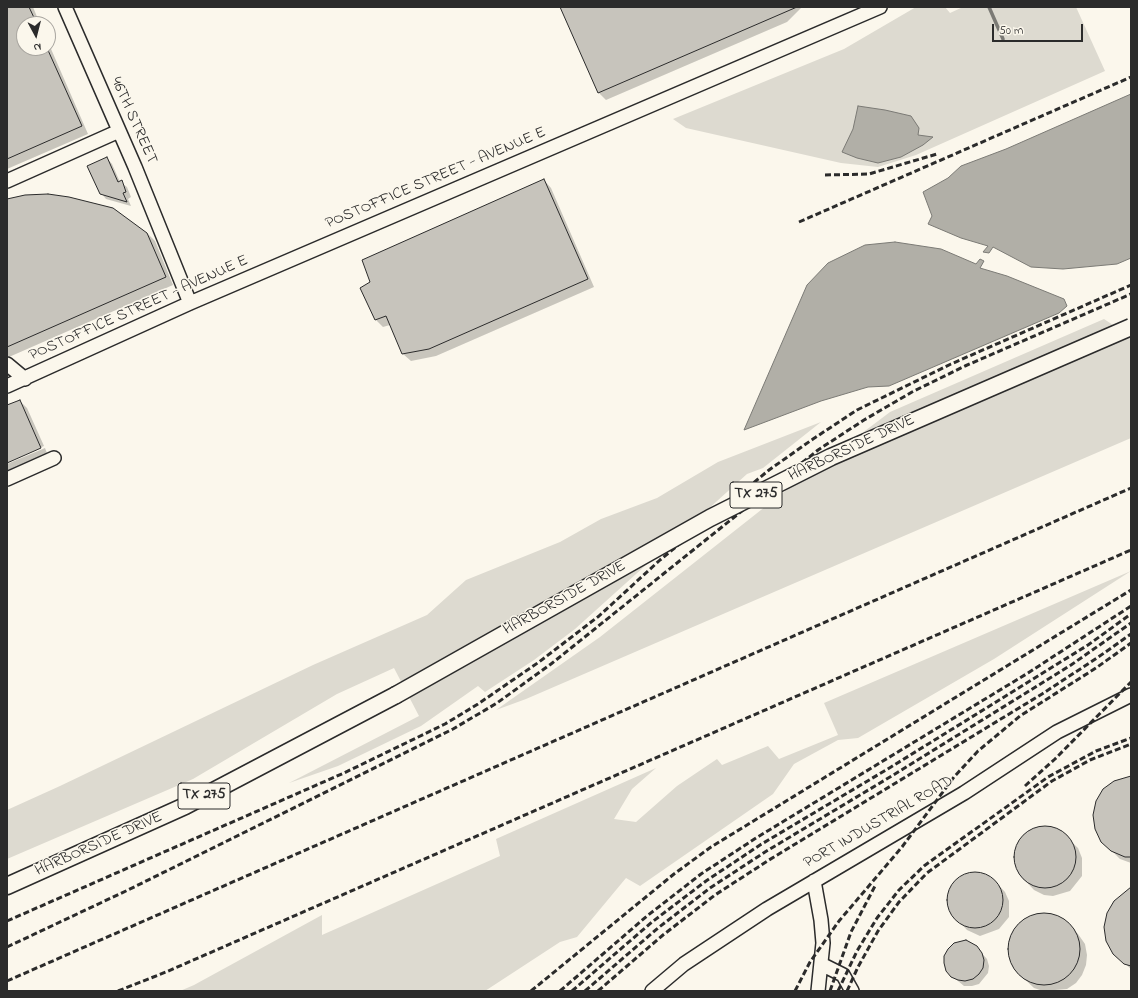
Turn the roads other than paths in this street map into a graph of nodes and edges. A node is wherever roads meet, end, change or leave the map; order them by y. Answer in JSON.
{"nodes":[{"id":1,"x":65,"y":7,"type":"edge"},
{"id":2,"x":880,"y":7,"type":"edge"},
{"id":3,"x":119,"y":131,"type":"junction"},
{"id":4,"x":7,"y":180,"type":"edge"},
{"id":5,"x":190,"y":302,"type":"junction"},
{"id":6,"x":1131,"y":327,"type":"edge"},
{"id":7,"x":7,"y":364,"type":"edge"},
{"id":8,"x":25,"y":379,"type":"junction"},
{"id":9,"x":7,"y":386,"type":"edge"},
{"id":10,"x":54,"y":458,"type":"dead end"},
{"id":11,"x":7,"y":479,"type":"edge"},
{"id":12,"x":1131,"y":695,"type":"edge"},
{"id":13,"x":814,"y":881,"type":"junction"},
{"id":14,"x":7,"y":886,"type":"edge"},
{"id":15,"x":821,"y":964,"type":"junction"},
{"id":16,"x":652,"y":991,"type":"edge"},
{"id":17,"x":818,"y":991,"type":"edge"},
{"id":18,"x":852,"y":991,"type":"edge"}],
"edges":[{"from":1,"to":3,"type":"street","name":"46TH STREET"},
{"from":2,"to":5,"type":"street","name":"POSTOFFICE STREET - AVENUE E"},
{"from":3,"to":4,"type":"street"},
{"from":3,"to":5,"type":"street","name":"46TH STREET"},
{"from":5,"to":8,"type":"street","name":"POSTOFFICE STREET - AVENUE E"},
{"from":6,"to":14,"type":"main road","name":"HARBORSIDE DRIVE","number":"TX 275","bridge":true},
{"from":7,"to":8,"type":"street"},
{"from":8,"to":9,"type":"street","name":"POSTOFFICE STREET - AVENUE E"},
{"from":10,"to":11,"type":"street"},
{"from":12,"to":13,"type":"street","name":"PORT INDUSTRIAL ROAD"},
{"from":13,"to":15,"type":"street"},
{"from":13,"to":16,"type":"street","name":"PORT INDUSTRIAL ROAD"},
{"from":15,"to":17,"type":"street"},
{"from":15,"to":18,"type":"street"}]}
